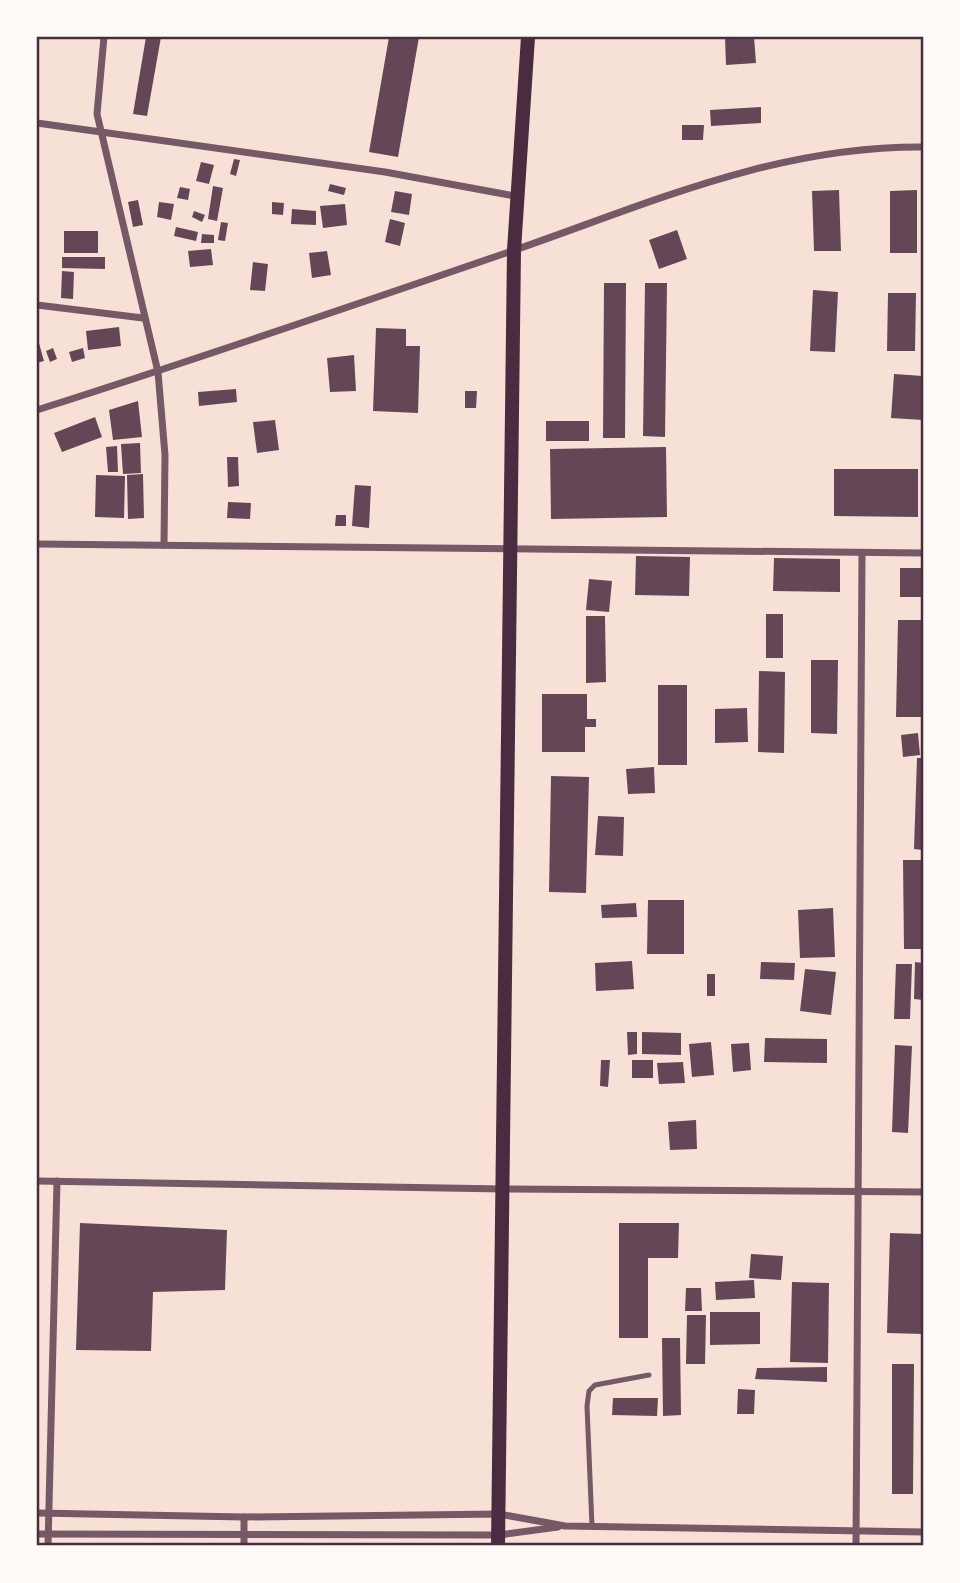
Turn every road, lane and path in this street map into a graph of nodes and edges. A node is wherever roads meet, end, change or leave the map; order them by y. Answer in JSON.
{"nodes":[{"id":1,"x":104,"y":37,"type":"edge"},
{"id":2,"x":528,"y":37,"type":"edge"},
{"id":3,"x":37,"y":123,"type":"edge"},
{"id":4,"x":100,"y":131,"type":"junction"},
{"id":5,"x":923,"y":147,"type":"edge"},
{"id":6,"x":515,"y":196,"type":"junction"},
{"id":7,"x":514,"y":250,"type":"junction"},
{"id":8,"x":37,"y":305,"type":"edge"},
{"id":9,"x":143,"y":318,"type":"junction"},
{"id":10,"x":158,"y":372,"type":"junction"},
{"id":11,"x":37,"y":411,"type":"edge"},
{"id":12,"x":37,"y":544,"type":"edge"},
{"id":13,"x":164,"y":545,"type":"junction"},
{"id":14,"x":510,"y":547,"type":"junction"},
{"id":15,"x":862,"y":553,"type":"junction"},
{"id":16,"x":923,"y":553,"type":"edge"},
{"id":17,"x":37,"y":1181,"type":"edge"},
{"id":18,"x":57,"y":1181,"type":"junction"},
{"id":19,"x":503,"y":1189,"type":"junction"},
{"id":20,"x":861,"y":1191,"type":"junction"},
{"id":21,"x":923,"y":1192,"type":"edge"},
{"id":22,"x":649,"y":1375,"type":"dead end"},
{"id":23,"x":37,"y":1513,"type":"edge"},
{"id":24,"x":49,"y":1513,"type":"junction"},
{"id":25,"x":499,"y":1514,"type":"junction"},
{"id":26,"x":244,"y":1517,"type":"junction"},
{"id":27,"x":565,"y":1526,"type":"junction"},
{"id":28,"x":592,"y":1526,"type":"junction"},
{"id":29,"x":856,"y":1532,"type":"junction"},
{"id":30,"x":923,"y":1532,"type":"edge"},
{"id":31,"x":37,"y":1534,"type":"edge"},
{"id":32,"x":48,"y":1535,"type":"junction"},
{"id":33,"x":244,"y":1536,"type":"junction"},
{"id":34,"x":498,"y":1541,"type":"edge"},
{"id":35,"x":48,"y":1546,"type":"edge"},
{"id":36,"x":244,"y":1546,"type":"edge"},
{"id":37,"x":856,"y":1546,"type":"edge"}],
"edges":[{"from":1,"to":4,"type":"street"},
{"from":2,"to":6,"type":"main road"},
{"from":3,"to":4,"type":"street"},
{"from":4,"to":6,"type":"street"},
{"from":4,"to":9,"type":"street"},
{"from":5,"to":7,"type":"street"},
{"from":6,"to":7,"type":"main road"},
{"from":7,"to":10,"type":"street"},
{"from":7,"to":14,"type":"main road"},
{"from":8,"to":9,"type":"street"},
{"from":9,"to":10,"type":"street"},
{"from":10,"to":11,"type":"street"},
{"from":10,"to":13,"type":"street"},
{"from":12,"to":13,"type":"street"},
{"from":13,"to":14,"type":"street"},
{"from":14,"to":15,"type":"street"},
{"from":14,"to":19,"type":"main road"},
{"from":15,"to":16,"type":"street"},
{"from":15,"to":20,"type":"street"},
{"from":17,"to":18,"type":"street"},
{"from":18,"to":19,"type":"street"},
{"from":18,"to":24,"type":"street"},
{"from":19,"to":20,"type":"street"},
{"from":19,"to":25,"type":"main road"},
{"from":20,"to":21,"type":"street"},
{"from":20,"to":29,"type":"street"},
{"from":22,"to":28,"type":"lane"},
{"from":23,"to":24,"type":"street"},
{"from":24,"to":26,"type":"street"},
{"from":24,"to":32,"type":"street"},
{"from":25,"to":26,"type":"street"},
{"from":25,"to":27,"type":"street"},
{"from":25,"to":34,"type":"main road"},
{"from":26,"to":33,"type":"street"},
{"from":27,"to":28,"type":"street"},
{"from":27,"to":34,"type":"street"},
{"from":28,"to":29,"type":"street"},
{"from":29,"to":30,"type":"street"},
{"from":29,"to":37,"type":"street"},
{"from":31,"to":32,"type":"street"},
{"from":32,"to":33,"type":"street"},
{"from":32,"to":35,"type":"street"},
{"from":33,"to":34,"type":"street"},
{"from":33,"to":36,"type":"street"}]}
